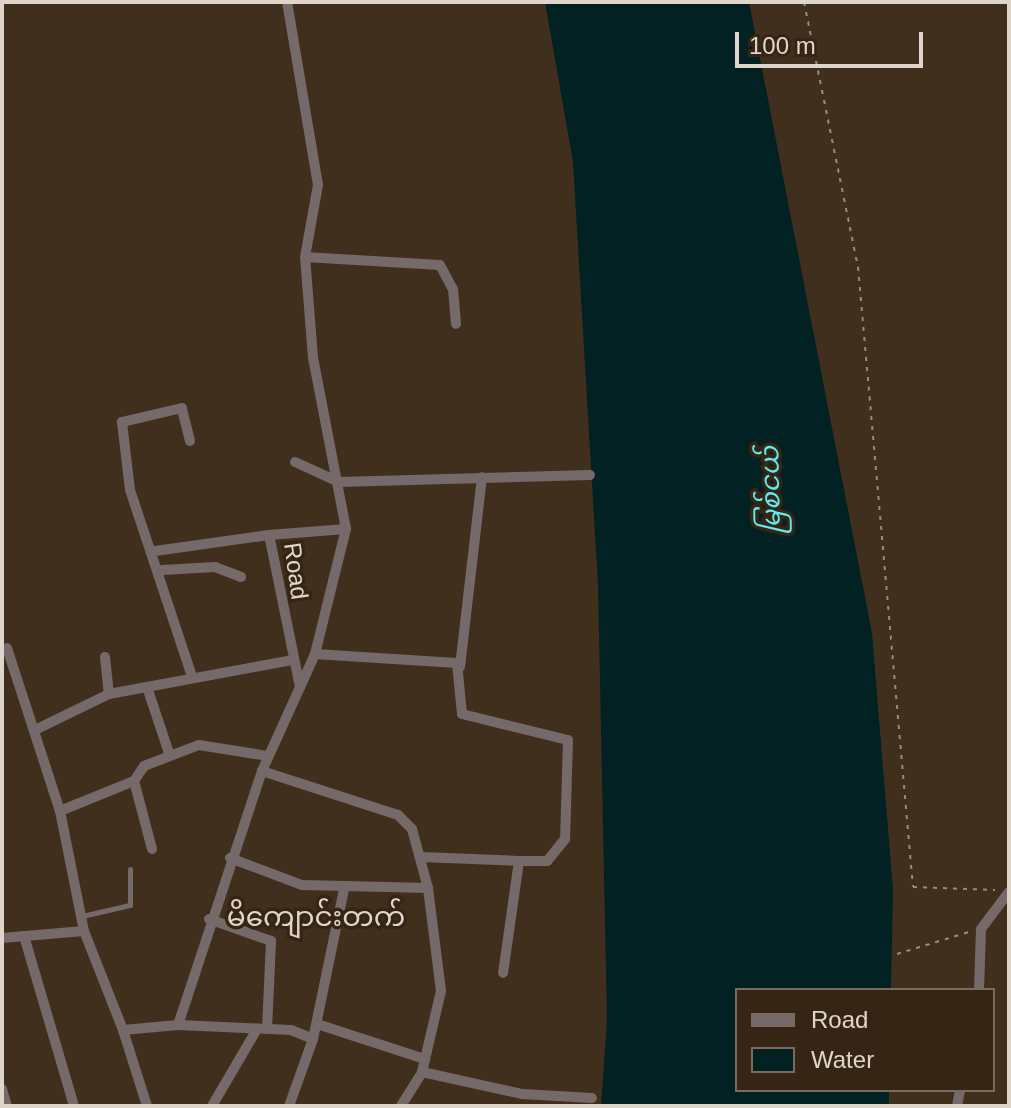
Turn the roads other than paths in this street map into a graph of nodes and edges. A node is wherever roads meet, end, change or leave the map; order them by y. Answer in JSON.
{"nodes":[{"id":1,"x":287,"y":2,"type":"edge"},
{"id":2,"x":305,"y":257,"type":"junction"},
{"id":3,"x":456,"y":324,"type":"dead end"},
{"id":4,"x":190,"y":441,"type":"dead end"},
{"id":5,"x":295,"y":462,"type":"dead end"},
{"id":6,"x":590,"y":475,"type":"dead end"},
{"id":7,"x":482,"y":477,"type":"junction"},
{"id":8,"x":339,"y":482,"type":"junction"},
{"id":9,"x":346,"y":529,"type":"junction"},
{"id":10,"x":269,"y":535,"type":"junction"},
{"id":11,"x":155,"y":551,"type":"junction"},
{"id":12,"x":162,"y":570,"type":"junction"},
{"id":13,"x":241,"y":577,"type":"dead end"},
{"id":14,"x":7,"y":648,"type":"dead end"},
{"id":15,"x":315,"y":654,"type":"junction"},
{"id":16,"x":105,"y":657,"type":"dead end"},
{"id":17,"x":292,"y":660,"type":"junction"},
{"id":18,"x":460,"y":667,"type":"junction"},
{"id":19,"x":192,"y":676,"type":"junction"},
{"id":20,"x":147,"y":687,"type":"junction"},
{"id":21,"x":300,"y":687,"type":"junction"},
{"id":22,"x":109,"y":694,"type":"junction"},
{"id":23,"x":37,"y":729,"type":"junction"},
{"id":24,"x":169,"y":753,"type":"junction"},
{"id":25,"x":268,"y":756,"type":"junction"},
{"id":26,"x":262,"y":771,"type":"junction"},
{"id":27,"x":134,"y":781,"type":"junction"},
{"id":28,"x":60,"y":811,"type":"junction"},
{"id":29,"x":152,"y":849,"type":"dead end"},
{"id":30,"x":421,"y":857,"type":"junction"},
{"id":31,"x":230,"y":858,"type":"junction"},
{"id":32,"x":519,"y":861,"type":"junction"},
{"id":33,"x":130,"y":869,"type":"dead end"},
{"id":34,"x":428,"y":888,"type":"junction"},
{"id":35,"x":344,"y":889,"type":"junction"},
{"id":36,"x":1009,"y":892,"type":"edge"},
{"id":37,"x":81,"y":916,"type":"junction"},
{"id":38,"x":209,"y":919,"type":"junction"},
{"id":39,"x":84,"y":931,"type":"junction"},
{"id":40,"x":24,"y":936,"type":"junction"},
{"id":41,"x":2,"y":938,"type":"edge"},
{"id":42,"x":503,"y":973,"type":"dead end"},
{"id":43,"x":979,"y":988,"type":"edge"},
{"id":44,"x":317,"y":1024,"type":"junction"},
{"id":45,"x":178,"y":1025,"type":"junction"},
{"id":46,"x":262,"y":1029,"type":"junction"},
{"id":47,"x":123,"y":1030,"type":"junction"},
{"id":48,"x":313,"y":1039,"type":"junction"},
{"id":49,"x":425,"y":1059,"type":"junction"},
{"id":50,"x":422,"y":1072,"type":"junction"},
{"id":51,"x":2,"y":1089,"type":"edge"},
{"id":52,"x":592,"y":1098,"type":"dead end"},
{"id":53,"x":7,"y":1106,"type":"edge"},
{"id":54,"x":74,"y":1106,"type":"edge"},
{"id":55,"x":147,"y":1106,"type":"edge"},
{"id":56,"x":212,"y":1106,"type":"edge"},
{"id":57,"x":289,"y":1106,"type":"edge"},
{"id":58,"x":401,"y":1106,"type":"edge"}],
"edges":[{"from":1,"to":2,"type":"street"},
{"from":2,"to":3,"type":"street"},
{"from":2,"to":8,"type":"street"},
{"from":4,"to":11,"type":"street"},
{"from":5,"to":8,"type":"street"},
{"from":6,"to":7,"type":"street"},
{"from":7,"to":8,"type":"street"},
{"from":7,"to":18,"type":"street"},
{"from":8,"to":9,"type":"street"},
{"from":9,"to":10,"type":"street","name":"Road"},
{"from":9,"to":15,"type":"street"},
{"from":10,"to":11,"type":"street"},
{"from":10,"to":17,"type":"street","name":"Road"},
{"from":11,"to":12,"type":"street"},
{"from":12,"to":13,"type":"street"},
{"from":12,"to":19,"type":"street"},
{"from":14,"to":23,"type":"street"},
{"from":15,"to":18,"type":"street"},
{"from":15,"to":21,"type":"street"},
{"from":16,"to":22,"type":"street"},
{"from":17,"to":19,"type":"street"},
{"from":17,"to":21,"type":"street","name":"Road"},
{"from":18,"to":32,"type":"street"},
{"from":19,"to":20,"type":"street"},
{"from":20,"to":22,"type":"street"},
{"from":20,"to":24,"type":"street"},
{"from":21,"to":25,"type":"street"},
{"from":22,"to":23,"type":"street"},
{"from":23,"to":28,"type":"street"},
{"from":24,"to":25,"type":"street"},
{"from":24,"to":27,"type":"street"},
{"from":25,"to":26,"type":"street"},
{"from":26,"to":30,"type":"street"},
{"from":26,"to":31,"type":"street"},
{"from":27,"to":28,"type":"street"},
{"from":27,"to":29,"type":"street"},
{"from":28,"to":37,"type":"street"},
{"from":30,"to":32,"type":"street"},
{"from":30,"to":34,"type":"street"},
{"from":31,"to":35,"type":"street"},
{"from":31,"to":38,"type":"street"},
{"from":32,"to":42,"type":"street"},
{"from":33,"to":37,"type":"lane"},
{"from":34,"to":35,"type":"street"},
{"from":34,"to":49,"type":"street"},
{"from":35,"to":44,"type":"street"},
{"from":36,"to":43,"type":"street"},
{"from":37,"to":39,"type":"street"},
{"from":38,"to":45,"type":"street"},
{"from":38,"to":46,"type":"street"},
{"from":39,"to":40,"type":"street"},
{"from":39,"to":47,"type":"street"},
{"from":40,"to":41,"type":"street"},
{"from":40,"to":54,"type":"street"},
{"from":44,"to":48,"type":"street"},
{"from":44,"to":49,"type":"street"},
{"from":45,"to":46,"type":"street"},
{"from":45,"to":47,"type":"street"},
{"from":46,"to":48,"type":"street"},
{"from":46,"to":56,"type":"street"},
{"from":47,"to":55,"type":"street"},
{"from":48,"to":57,"type":"street"},
{"from":49,"to":50,"type":"street"},
{"from":50,"to":52,"type":"street"},
{"from":50,"to":58,"type":"street"},
{"from":51,"to":53,"type":"street"}]}
